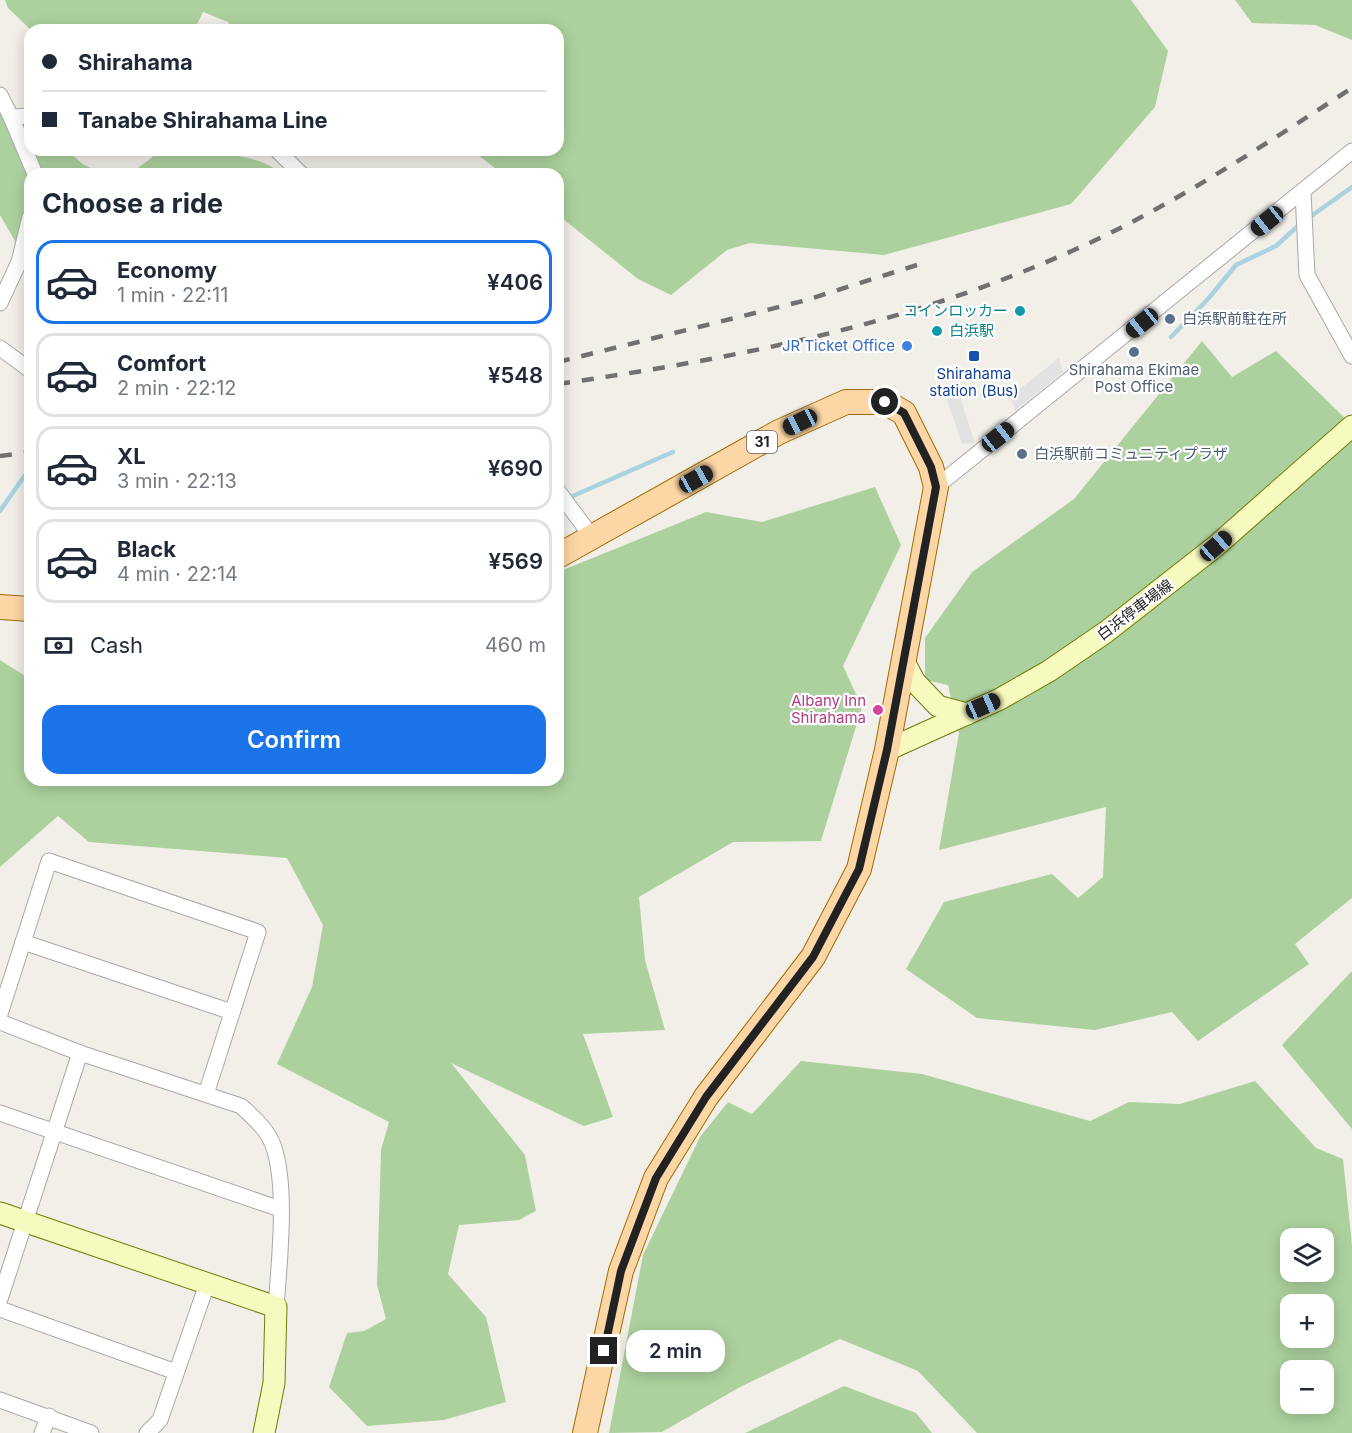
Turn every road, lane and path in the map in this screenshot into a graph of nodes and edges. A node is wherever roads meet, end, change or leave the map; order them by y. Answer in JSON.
{"nodes":[{"id":1,"x":0,"y":95,"type":"edge"},
{"id":2,"x":24,"y":116,"type":"edge"},
{"id":3,"x":11,"y":117,"type":"junction"},
{"id":4,"x":24,"y":148,"type":"edge"},
{"id":5,"x":1352,"y":151,"type":"edge"},
{"id":6,"x":282,"y":156,"type":"edge"},
{"id":7,"x":295,"y":168,"type":"edge"},
{"id":8,"x":1303,"y":192,"type":"junction"},
{"id":9,"x":24,"y":242,"type":"edge"},
{"id":10,"x":0,"y":303,"type":"edge"},
{"id":11,"x":0,"y":348,"type":"edge"},
{"id":12,"x":1352,"y":356,"type":"edge"},
{"id":13,"x":24,"y":366,"type":"edge"},
{"id":14,"x":1352,"y":426,"type":"edge"},
{"id":15,"x":936,"y":487,"type":"junction"},
{"id":16,"x":564,"y":500,"type":"edge"},
{"id":17,"x":592,"y":537,"type":"junction"},
{"id":18,"x":564,"y":553,"type":"edge"},
{"id":19,"x":0,"y":607,"type":"edge"},
{"id":20,"x":24,"y":609,"type":"edge"},
{"id":21,"x":903,"y":660,"type":"junction"},
{"id":22,"x":967,"y":714,"type":"junction"},
{"id":23,"x":887,"y":750,"type":"junction"},
{"id":24,"x":23,"y":942,"type":"junction"},
{"id":25,"x":232,"y":1012,"type":"junction"},
{"id":26,"x":0,"y":1014,"type":"edge"},
{"id":27,"x":0,"y":1022,"type":"edge"},
{"id":28,"x":80,"y":1053,"type":"junction"},
{"id":29,"x":206,"y":1094,"type":"junction"},
{"id":30,"x":0,"y":1113,"type":"edge"},
{"id":31,"x":54,"y":1132,"type":"junction"},
{"id":32,"x":280,"y":1209,"type":"junction"},
{"id":33,"x":0,"y":1213,"type":"edge"},
{"id":34,"x":26,"y":1221,"type":"junction"},
{"id":35,"x":207,"y":1284,"type":"junction"},
{"id":36,"x":0,"y":1299,"type":"edge"},
{"id":37,"x":276,"y":1307,"type":"junction"},
{"id":38,"x":0,"y":1309,"type":"edge"},
{"id":39,"x":177,"y":1372,"type":"junction"},
{"id":40,"x":0,"y":1400,"type":"edge"},
{"id":41,"x":49,"y":1416,"type":"junction"},
{"id":42,"x":42,"y":1433,"type":"edge"},
{"id":43,"x":91,"y":1433,"type":"edge"},
{"id":44,"x":147,"y":1433,"type":"edge"},
{"id":45,"x":264,"y":1433,"type":"edge"},
{"id":46,"x":585,"y":1433,"type":"edge"}],
"edges":[{"from":1,"to":3,"type":"street"},
{"from":2,"to":3,"type":"street"},
{"from":3,"to":4,"type":"street"},
{"from":5,"to":8,"type":"street"},
{"from":6,"to":7,"type":"street"},
{"from":8,"to":12,"type":"street"},
{"from":8,"to":15,"type":"street"},
{"from":9,"to":10,"type":"street"},
{"from":11,"to":13,"type":"street"},
{"from":14,"to":22,"type":"main road","name":"白浜停車場線"},
{"from":15,"to":17,"type":"main road","number":"31"},
{"from":15,"to":21,"type":"main road","number":"31"},
{"from":16,"to":17,"type":"street"},
{"from":17,"to":18,"type":"main road","number":"31"},
{"from":19,"to":20,"type":"main road"},
{"from":21,"to":22,"type":"main road"},
{"from":21,"to":23,"type":"main road","number":"31"},
{"from":22,"to":23,"type":"main road","name":"白浜停車場線"},
{"from":23,"to":46,"type":"main road","number":"31"},
{"from":24,"to":25,"type":"street"},
{"from":24,"to":25,"type":"street"},
{"from":24,"to":26,"type":"street"},
{"from":25,"to":29,"type":"street"},
{"from":27,"to":28,"type":"street"},
{"from":28,"to":29,"type":"street"},
{"from":28,"to":31,"type":"street"},
{"from":29,"to":32,"type":"street"},
{"from":30,"to":31,"type":"street"},
{"from":31,"to":32,"type":"street"},
{"from":31,"to":34,"type":"street"},
{"from":32,"to":37,"type":"street"},
{"from":33,"to":34,"type":"main road"},
{"from":34,"to":35,"type":"main road"},
{"from":34,"to":36,"type":"street"},
{"from":35,"to":37,"type":"main road"},
{"from":35,"to":39,"type":"street"},
{"from":37,"to":45,"type":"main road"},
{"from":38,"to":39,"type":"street"},
{"from":39,"to":44,"type":"street"},
{"from":40,"to":41,"type":"street"},
{"from":41,"to":42,"type":"street"},
{"from":41,"to":43,"type":"street"}]}
